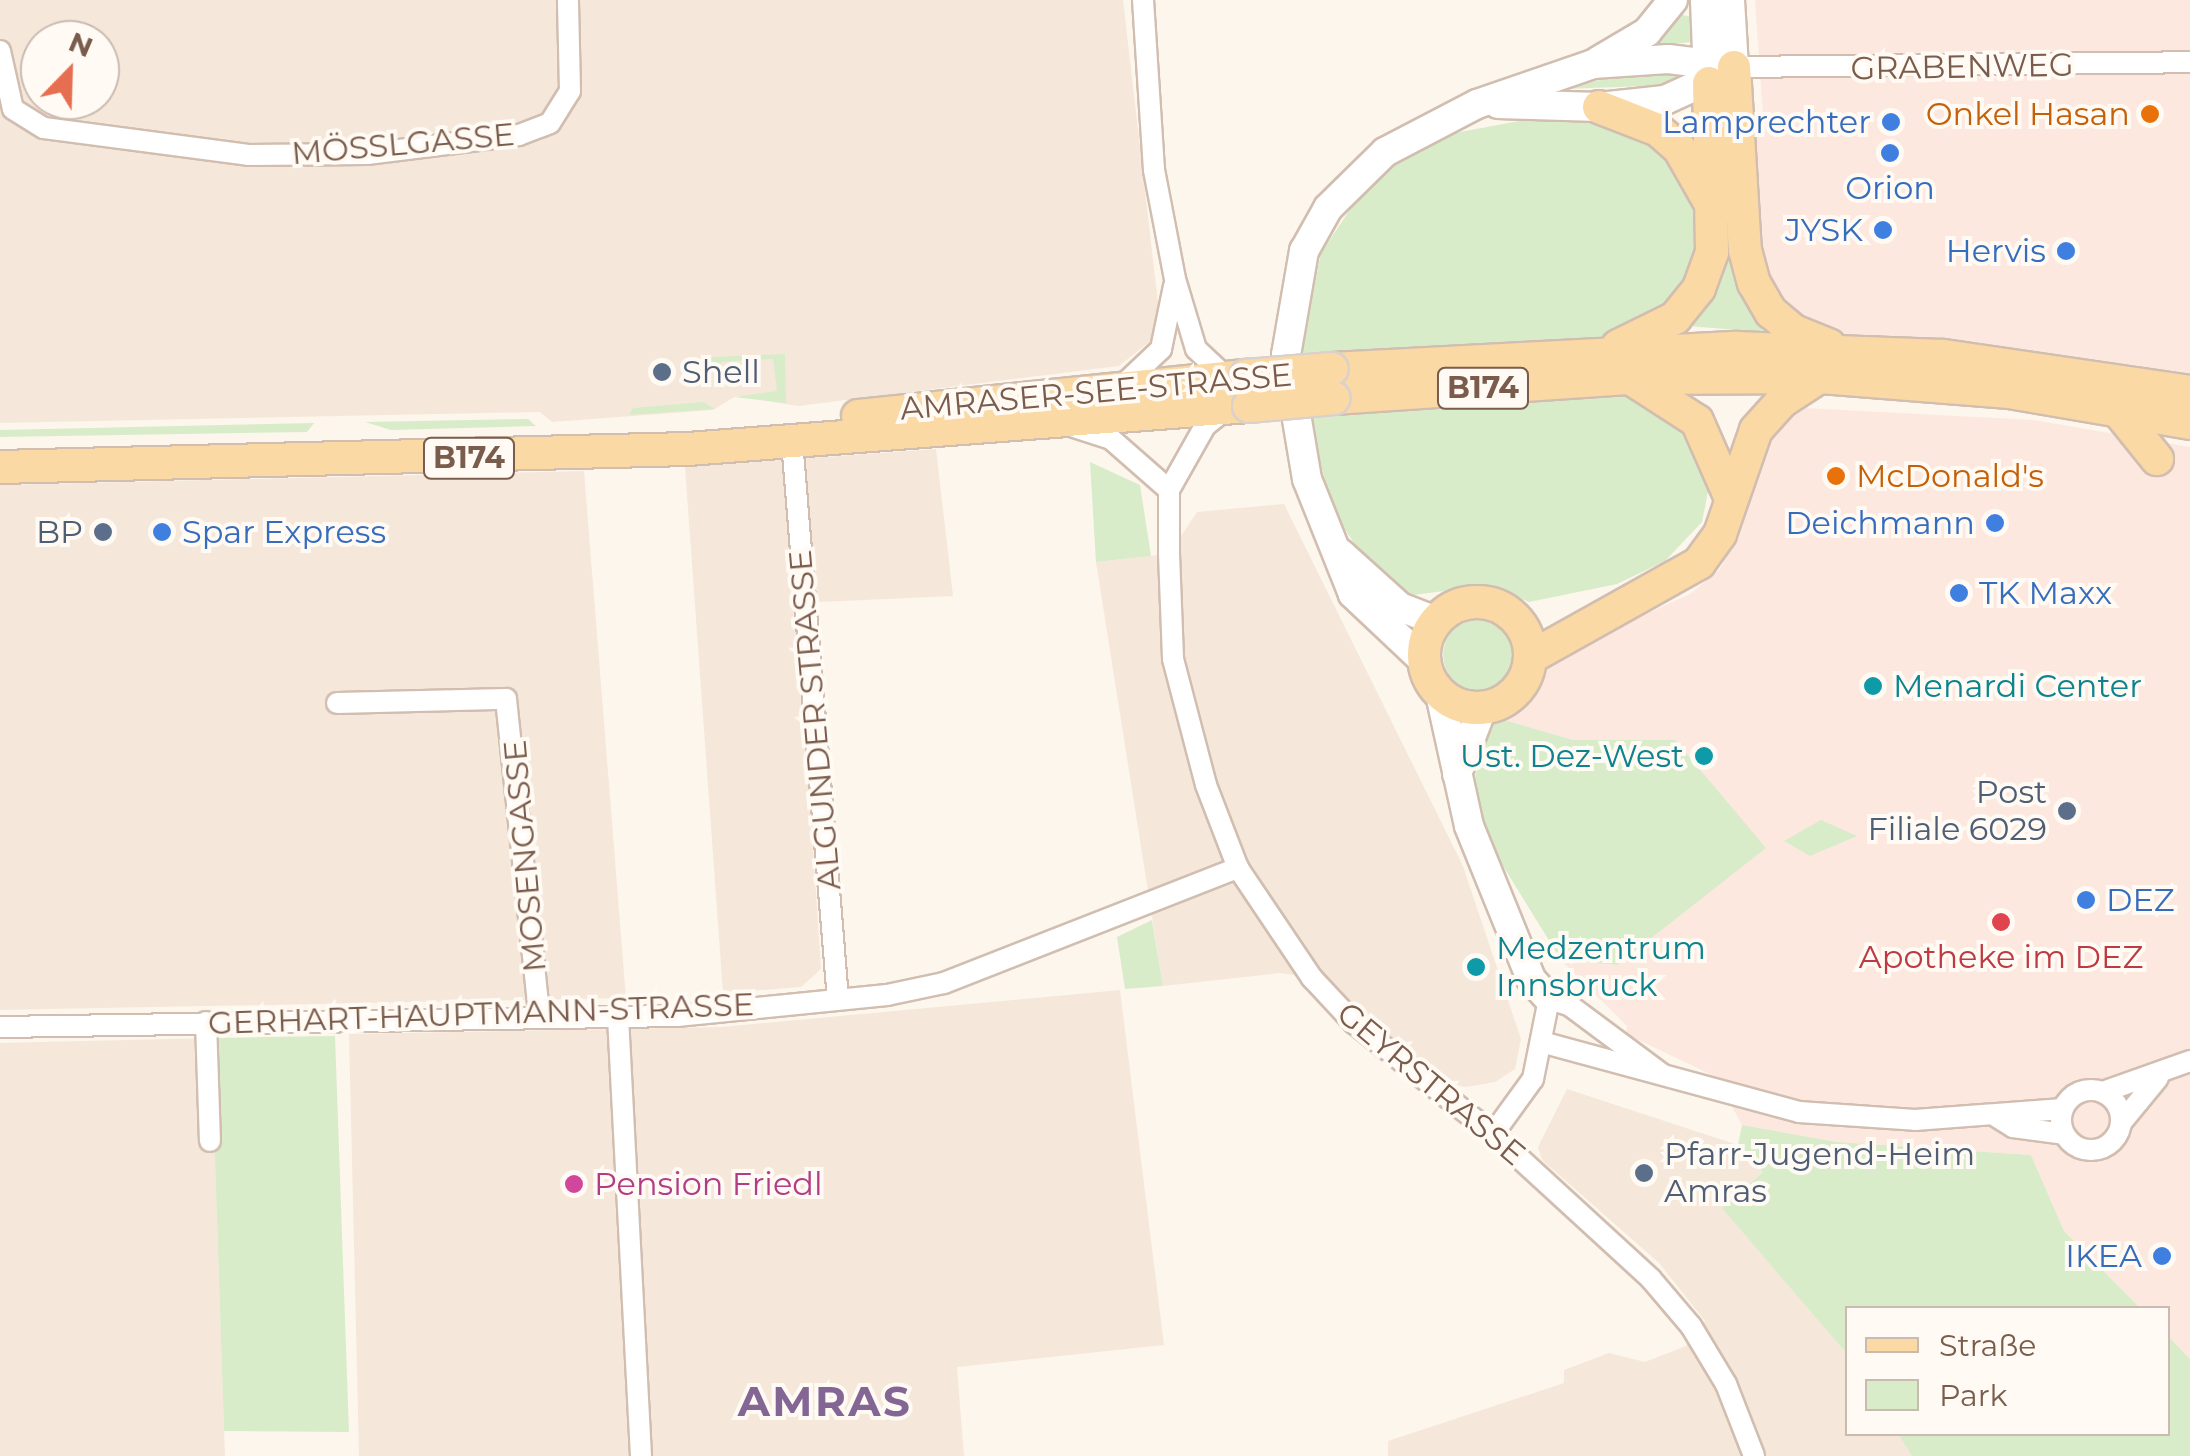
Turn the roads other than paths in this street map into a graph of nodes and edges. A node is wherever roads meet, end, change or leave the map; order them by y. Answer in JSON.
{"nodes":[{"id":1,"x":568,"y":0,"type":"edge"},
{"id":2,"x":1143,"y":0,"type":"edge"},
{"id":3,"x":1673,"y":0,"type":"edge"},
{"id":4,"x":1705,"y":0,"type":"edge"},
{"id":5,"x":1730,"y":0,"type":"edge"},
{"id":6,"x":0,"y":51,"type":"edge"},
{"id":7,"x":2190,"y":62,"type":"edge"},
{"id":8,"x":1593,"y":64,"type":"junction"},
{"id":9,"x":1717,"y":71,"type":"junction"},
{"id":10,"x":1477,"y":104,"type":"junction"},
{"id":11,"x":1599,"y":107,"type":"junction"},
{"id":12,"x":1714,"y":211,"type":"junction"},
{"id":13,"x":1174,"y":279,"type":"junction"},
{"id":14,"x":1604,"y":352,"type":"junction"},
{"id":15,"x":1857,"y":354,"type":"junction"},
{"id":16,"x":1819,"y":377,"type":"junction"},
{"id":17,"x":1631,"y":378,"type":"junction"},
{"id":18,"x":1333,"y":384,"type":"junction"},
{"id":19,"x":1120,"y":387,"type":"junction"},
{"id":20,"x":1238,"y":392,"type":"junction"},
{"id":21,"x":2190,"y":392,"type":"edge"},
{"id":22,"x":2115,"y":407,"type":"junction"},
{"id":23,"x":1048,"y":421,"type":"junction"},
{"id":24,"x":2190,"y":423,"type":"edge"},
{"id":25,"x":792,"y":441,"type":"junction"},
{"id":26,"x":0,"y":448,"type":"edge"},
{"id":27,"x":2157,"y":459,"type":"dead end"},
{"id":28,"x":0,"y":466,"type":"edge"},
{"id":29,"x":1168,"y":490,"type":"junction"},
{"id":30,"x":1730,"y":496,"type":"junction"},
{"id":31,"x":1336,"y":548,"type":"junction"},
{"id":32,"x":1651,"y":591,"type":"junction"},
{"id":33,"x":1517,"y":619,"type":"junction"},
{"id":34,"x":1436,"y":621,"type":"junction"},
{"id":35,"x":1531,"y":656,"type":"junction"},
{"id":36,"x":1424,"y":661,"type":"junction"},
{"id":37,"x":1440,"y":694,"type":"junction"},
{"id":38,"x":336,"y":703,"type":"dead end"},
{"id":39,"x":1482,"y":709,"type":"junction"},
{"id":40,"x":1456,"y":776,"type":"junction"},
{"id":41,"x":1238,"y":868,"type":"junction"},
{"id":42,"x":1548,"y":999,"type":"junction"},
{"id":43,"x":838,"y":1000,"type":"junction"},
{"id":44,"x":539,"y":1014,"type":"junction"},
{"id":45,"x":618,"y":1017,"type":"junction"},
{"id":46,"x":206,"y":1022,"type":"junction"},
{"id":47,"x":0,"y":1027,"type":"edge"},
{"id":48,"x":1544,"y":1042,"type":"junction"},
{"id":49,"x":2190,"y":1061,"type":"edge"},
{"id":50,"x":1664,"y":1076,"type":"junction"},
{"id":51,"x":2159,"y":1076,"type":"junction"},
{"id":52,"x":2103,"y":1092,"type":"junction"},
{"id":53,"x":2063,"y":1109,"type":"junction"},
{"id":54,"x":1998,"y":1117,"type":"junction"},
{"id":55,"x":2121,"y":1124,"type":"junction"},
{"id":56,"x":1493,"y":1134,"type":"junction"},
{"id":57,"x":2064,"y":1134,"type":"junction"},
{"id":58,"x":210,"y":1141,"type":"dead end"},
{"id":59,"x":640,"y":1456,"type":"edge"},
{"id":60,"x":1754,"y":1456,"type":"edge"}],
"edges":[{"from":1,"to":6,"type":"street","name":"MÖSSLGASSE"},
{"from":2,"to":13,"type":"street"},
{"from":3,"to":8,"type":"main road"},
{"from":4,"to":9,"type":"main road"},
{"from":5,"to":9,"type":"main road"},
{"from":7,"to":9,"type":"street","name":"GRABENWEG"},
{"from":8,"to":9,"type":"main road"},
{"from":8,"to":10,"type":"main road"},
{"from":9,"to":11,"type":"main road"},
{"from":9,"to":12,"type":"main road"},
{"from":9,"to":15,"type":"main road"},
{"from":10,"to":11,"type":"main road"},
{"from":10,"to":31,"type":"main road"},
{"from":11,"to":12,"type":"main road"},
{"from":12,"to":14,"type":"main road"},
{"from":13,"to":19,"type":"street"},
{"from":13,"to":20,"type":"street"},
{"from":14,"to":15,"type":"main road","name":"AMRASER-SEE-STRASSE","number":"B174"},
{"from":14,"to":18,"type":"main road","name":"AMRASER-SEE-STRASSE","number":"B174"},
{"from":15,"to":21,"type":"main road","name":"AMRASER-SEE-STRASSE","number":"B174"},
{"from":16,"to":17,"type":"main road","name":"AMRASER-SEE-STRASSE","number":"B174"},
{"from":16,"to":22,"type":"main road","name":"AMRASER-SEE-STRASSE","number":"B174"},
{"from":16,"to":30,"type":"main road"},
{"from":17,"to":18,"type":"main road","name":"AMRASER-SEE-STRASSE","number":"B174"},
{"from":17,"to":30,"type":"main road"},
{"from":18,"to":20,"type":"main road","name":"AMRASER-SEE-STRASSE","number":"B174","bridge":true},
{"from":19,"to":20,"type":"main road","name":"AMRASER-SEE-STRASSE","number":"B174"},
{"from":19,"to":26,"type":"main road","name":"AMRASER-SEE-STRASSE","number":"B174"},
{"from":20,"to":23,"type":"main road","name":"AMRASER-SEE-STRASSE","number":"B174"},
{"from":20,"to":29,"type":"street"},
{"from":22,"to":24,"type":"main road","name":"AMRASER-SEE-STRASSE","number":"B174"},
{"from":22,"to":27,"type":"main road"},
{"from":23,"to":25,"type":"main road","name":"AMRASER-SEE-STRASSE","number":"B174"},
{"from":23,"to":29,"type":"street"},
{"from":25,"to":28,"type":"main road","name":"AMRASER-SEE-STRASSE","number":"B174"},
{"from":25,"to":43,"type":"street","name":"ALGUNDER STRASSE"},
{"from":29,"to":41,"type":"street","name":"GEYRSTRASSE"},
{"from":30,"to":32,"type":"main road"},
{"from":31,"to":34,"type":"main road"},
{"from":31,"to":36,"type":"main road"},
{"from":32,"to":33,"type":"main road"},
{"from":32,"to":35,"type":"main road"},
{"from":33,"to":34,"type":"main road"},
{"from":33,"to":35,"type":"main road"},
{"from":34,"to":36,"type":"main road"},
{"from":35,"to":39,"type":"main road"},
{"from":36,"to":37,"type":"main road"},
{"from":37,"to":39,"type":"main road"},
{"from":37,"to":40,"type":"main road"},
{"from":38,"to":44,"type":"street","name":"MOSENGASSE"},
{"from":39,"to":40,"type":"main road"},
{"from":40,"to":42,"type":"main road"},
{"from":41,"to":43,"type":"street","name":"GERHART-HAUPTMANN-STRASSE"},
{"from":41,"to":56,"type":"street","name":"GEYRSTRASSE"},
{"from":42,"to":48,"type":"street"},
{"from":42,"to":50,"type":"street"},
{"from":43,"to":45,"type":"street","name":"GERHART-HAUPTMANN-STRASSE"},
{"from":44,"to":45,"type":"street","name":"GERHART-HAUPTMANN-STRASSE"},
{"from":44,"to":46,"type":"street","name":"GERHART-HAUPTMANN-STRASSE"},
{"from":45,"to":59,"type":"street"},
{"from":46,"to":47,"type":"street","name":"GERHART-HAUPTMANN-STRASSE"},
{"from":46,"to":58,"type":"street"},
{"from":48,"to":50,"type":"street"},
{"from":48,"to":56,"type":"street"},
{"from":49,"to":51,"type":"street"},
{"from":50,"to":54,"type":"street"},
{"from":51,"to":52,"type":"street"},
{"from":51,"to":55,"type":"street"},
{"from":52,"to":53,"type":"street"},
{"from":52,"to":55,"type":"street"},
{"from":53,"to":54,"type":"street"},
{"from":53,"to":57,"type":"street"},
{"from":54,"to":57,"type":"street"},
{"from":55,"to":57,"type":"street"},
{"from":56,"to":60,"type":"street","name":"GEYRSTRASSE"}]}
